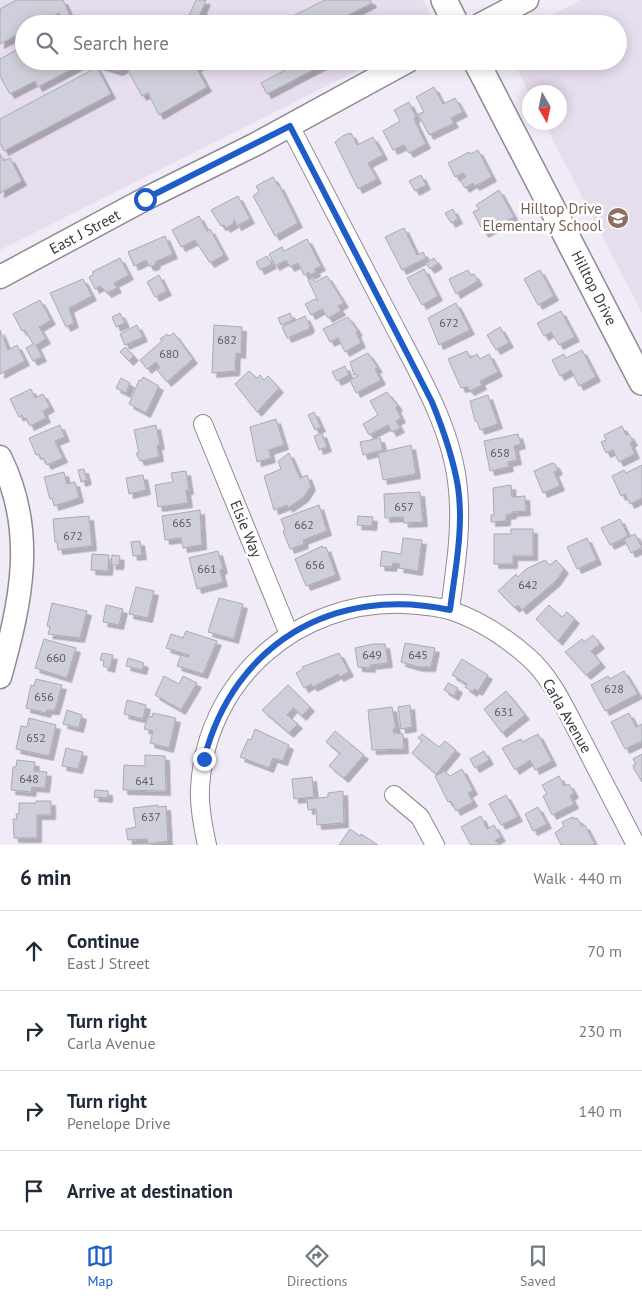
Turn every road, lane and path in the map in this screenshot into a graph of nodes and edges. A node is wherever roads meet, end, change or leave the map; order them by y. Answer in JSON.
{"nodes":[{"id":1,"x":444,"y":0,"type":"edge"},
{"id":2,"x":527,"y":0,"type":"edge"},
{"id":3,"x":452,"y":15,"type":"edge"},
{"id":4,"x":498,"y":15,"type":"edge"},
{"id":5,"x":392,"y":70,"type":"edge"},
{"id":6,"x":481,"y":70,"type":"edge"},
{"id":7,"x":290,"y":126,"type":"junction"},
{"id":8,"x":0,"y":277,"type":"edge"},
{"id":9,"x":642,"y":382,"type":"edge"},
{"id":10,"x":203,"y":424,"type":"dead end"},
{"id":11,"x":0,"y":457,"type":"edge"},
{"id":12,"x":450,"y":610,"type":"junction"},
{"id":13,"x":289,"y":634,"type":"junction"},
{"id":14,"x":0,"y":677,"type":"edge"},
{"id":15,"x":394,"y":795,"type":"dead end"},
{"id":16,"x":207,"y":845,"type":"edge"},
{"id":17,"x":435,"y":845,"type":"edge"},
{"id":18,"x":636,"y":845,"type":"edge"}],
"edges":[{"from":1,"to":3,"type":"main road"},
{"from":2,"to":4,"type":"street"},
{"from":5,"to":7,"type":"street","name":"East J Street"},
{"from":6,"to":9,"type":"main road","name":"Hilltop Drive"},
{"from":7,"to":8,"type":"street","name":"East J Street"},
{"from":7,"to":12,"type":"street"},
{"from":10,"to":13,"type":"street","name":"Elsie Way"},
{"from":11,"to":14,"type":"street"},
{"from":12,"to":13,"type":"street","name":"Carla Avenue"},
{"from":12,"to":18,"type":"street","name":"Carla Avenue"},
{"from":13,"to":16,"type":"street","name":"Carla Avenue"},
{"from":15,"to":17,"type":"street"}]}
